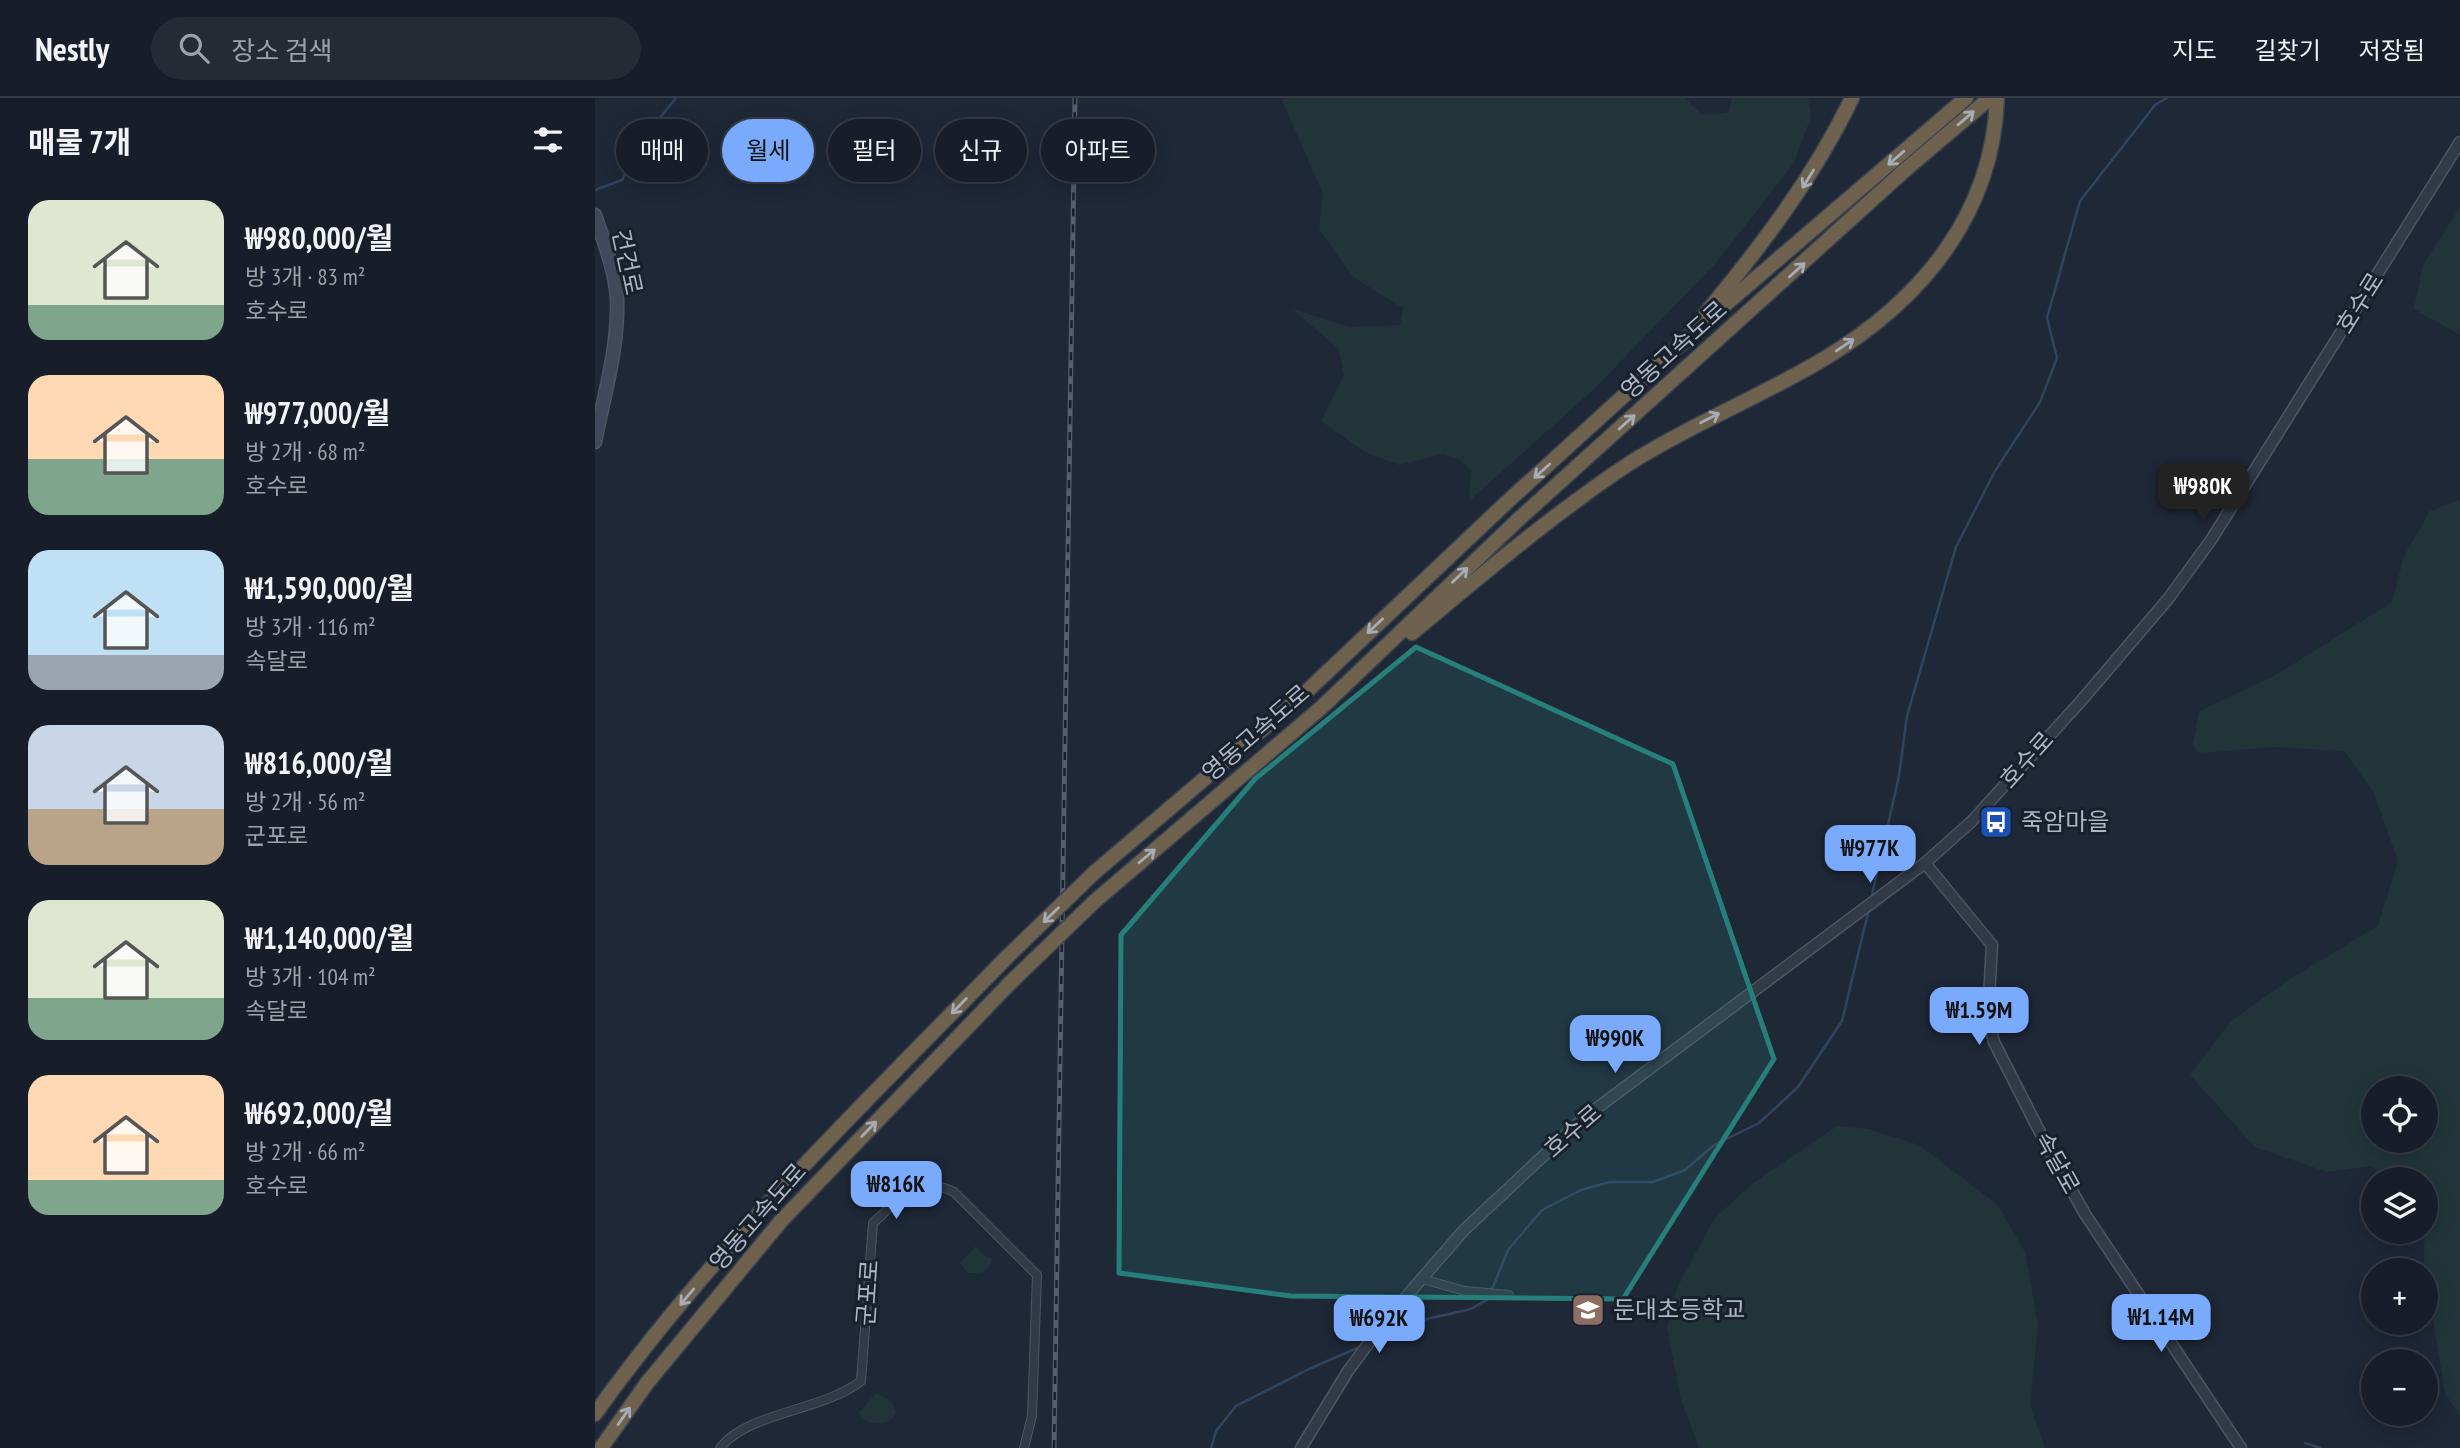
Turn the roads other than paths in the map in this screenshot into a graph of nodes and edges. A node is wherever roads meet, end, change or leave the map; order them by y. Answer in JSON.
{"nodes":[{"id":1,"x":1853,"y":98,"type":"edge"},
{"id":2,"x":1966,"y":98,"type":"edge"},
{"id":3,"x":1990,"y":98,"type":"edge"},
{"id":4,"x":1997,"y":98,"type":"edge"},
{"id":5,"x":2460,"y":142,"type":"edge"},
{"id":6,"x":595,"y":215,"type":"edge"},
{"id":7,"x":1674,"y":351,"type":"junction"},
{"id":8,"x":595,"y":442,"type":"edge"},
{"id":9,"x":1322,"y":707,"type":"junction"},
{"id":10,"x":1925,"y":863,"type":"junction"},
{"id":11,"x":1422,"y":1279,"type":"junction"},
{"id":12,"x":1509,"y":1295,"type":"dead end"},
{"id":13,"x":595,"y":1414,"type":"edge"},
{"id":14,"x":601,"y":1448,"type":"edge"},
{"id":15,"x":720,"y":1448,"type":"edge"},
{"id":16,"x":1024,"y":1448,"type":"edge"},
{"id":17,"x":1301,"y":1448,"type":"edge"},
{"id":18,"x":2241,"y":1448,"type":"edge"}],
"edges":[{"from":1,"to":7,"type":"highway","one_way":true},
{"from":2,"to":7,"type":"highway","name":"영동고속도로","one_way":true},
{"from":9,"to":3,"type":"highway","name":"영동고속도로","one_way":true},
{"from":9,"to":4,"type":"highway","one_way":true},
{"from":5,"to":10,"type":"street","name":"호수로"},
{"from":6,"to":8,"type":"main road","name":"건건로"},
{"from":7,"to":13,"type":"highway","name":"영동고속도로","one_way":true,"bridge":true},
{"from":14,"to":9,"type":"highway","name":"영동고속도로","one_way":true,"bridge":true},
{"from":10,"to":11,"type":"street","name":"호수로"},
{"from":10,"to":18,"type":"street","name":"속달로"},
{"from":11,"to":12,"type":"street"},
{"from":11,"to":17,"type":"street","name":"호수로"},
{"from":15,"to":16,"type":"street","name":"군포로"}]}
